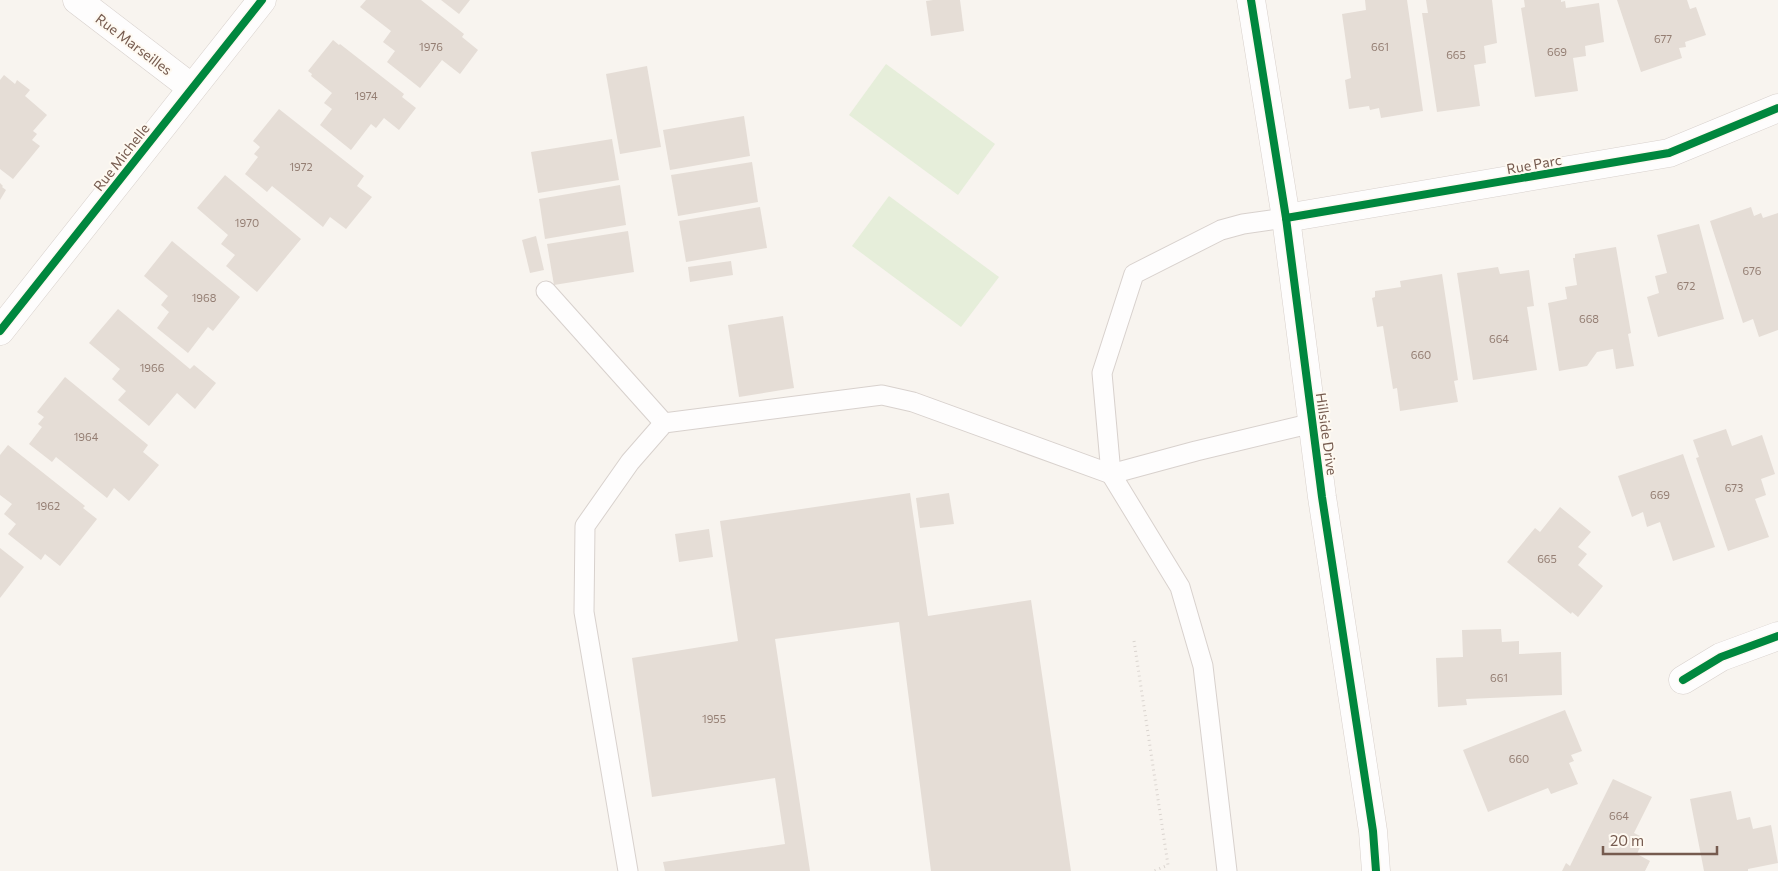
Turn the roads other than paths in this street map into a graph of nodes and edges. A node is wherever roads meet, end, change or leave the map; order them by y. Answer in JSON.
{"nodes":[{"id":1,"x":77,"y":0,"type":"edge"},
{"id":2,"x":262,"y":0,"type":"edge"},
{"id":3,"x":1251,"y":0,"type":"edge"},
{"id":4,"x":192,"y":88,"type":"junction"},
{"id":5,"x":1778,"y":108,"type":"edge"},
{"id":6,"x":1286,"y":218,"type":"junction"},
{"id":7,"x":546,"y":291,"type":"dead end"},
{"id":8,"x":0,"y":331,"type":"edge"},
{"id":9,"x":664,"y":423,"type":"junction"},
{"id":10,"x":1312,"y":423,"type":"junction"},
{"id":11,"x":1111,"y":474,"type":"junction"},
{"id":12,"x":1778,"y":636,"type":"edge"},
{"id":13,"x":1683,"y":680,"type":"dead end"},
{"id":14,"x":628,"y":871,"type":"edge"},
{"id":15,"x":1227,"y":871,"type":"edge"},
{"id":16,"x":1376,"y":871,"type":"edge"}],
"edges":[{"from":1,"to":4,"type":"street","name":"Rue Marseilles"},
{"from":2,"to":4,"type":"street","name":"Rue Michelle"},
{"from":3,"to":6,"type":"street","name":"Hillside Drive"},
{"from":4,"to":8,"type":"street","name":"Rue Michelle"},
{"from":5,"to":6,"type":"street","name":"Rue Parc"},
{"from":6,"to":10,"type":"street","name":"Hillside Drive"},
{"from":6,"to":11,"type":"lane"},
{"from":7,"to":9,"type":"lane"},
{"from":9,"to":11,"type":"lane"},
{"from":9,"to":14,"type":"lane"},
{"from":10,"to":11,"type":"lane"},
{"from":10,"to":16,"type":"street","name":"Hillside Drive"},
{"from":11,"to":15,"type":"lane"},
{"from":12,"to":13,"type":"street"}]}
